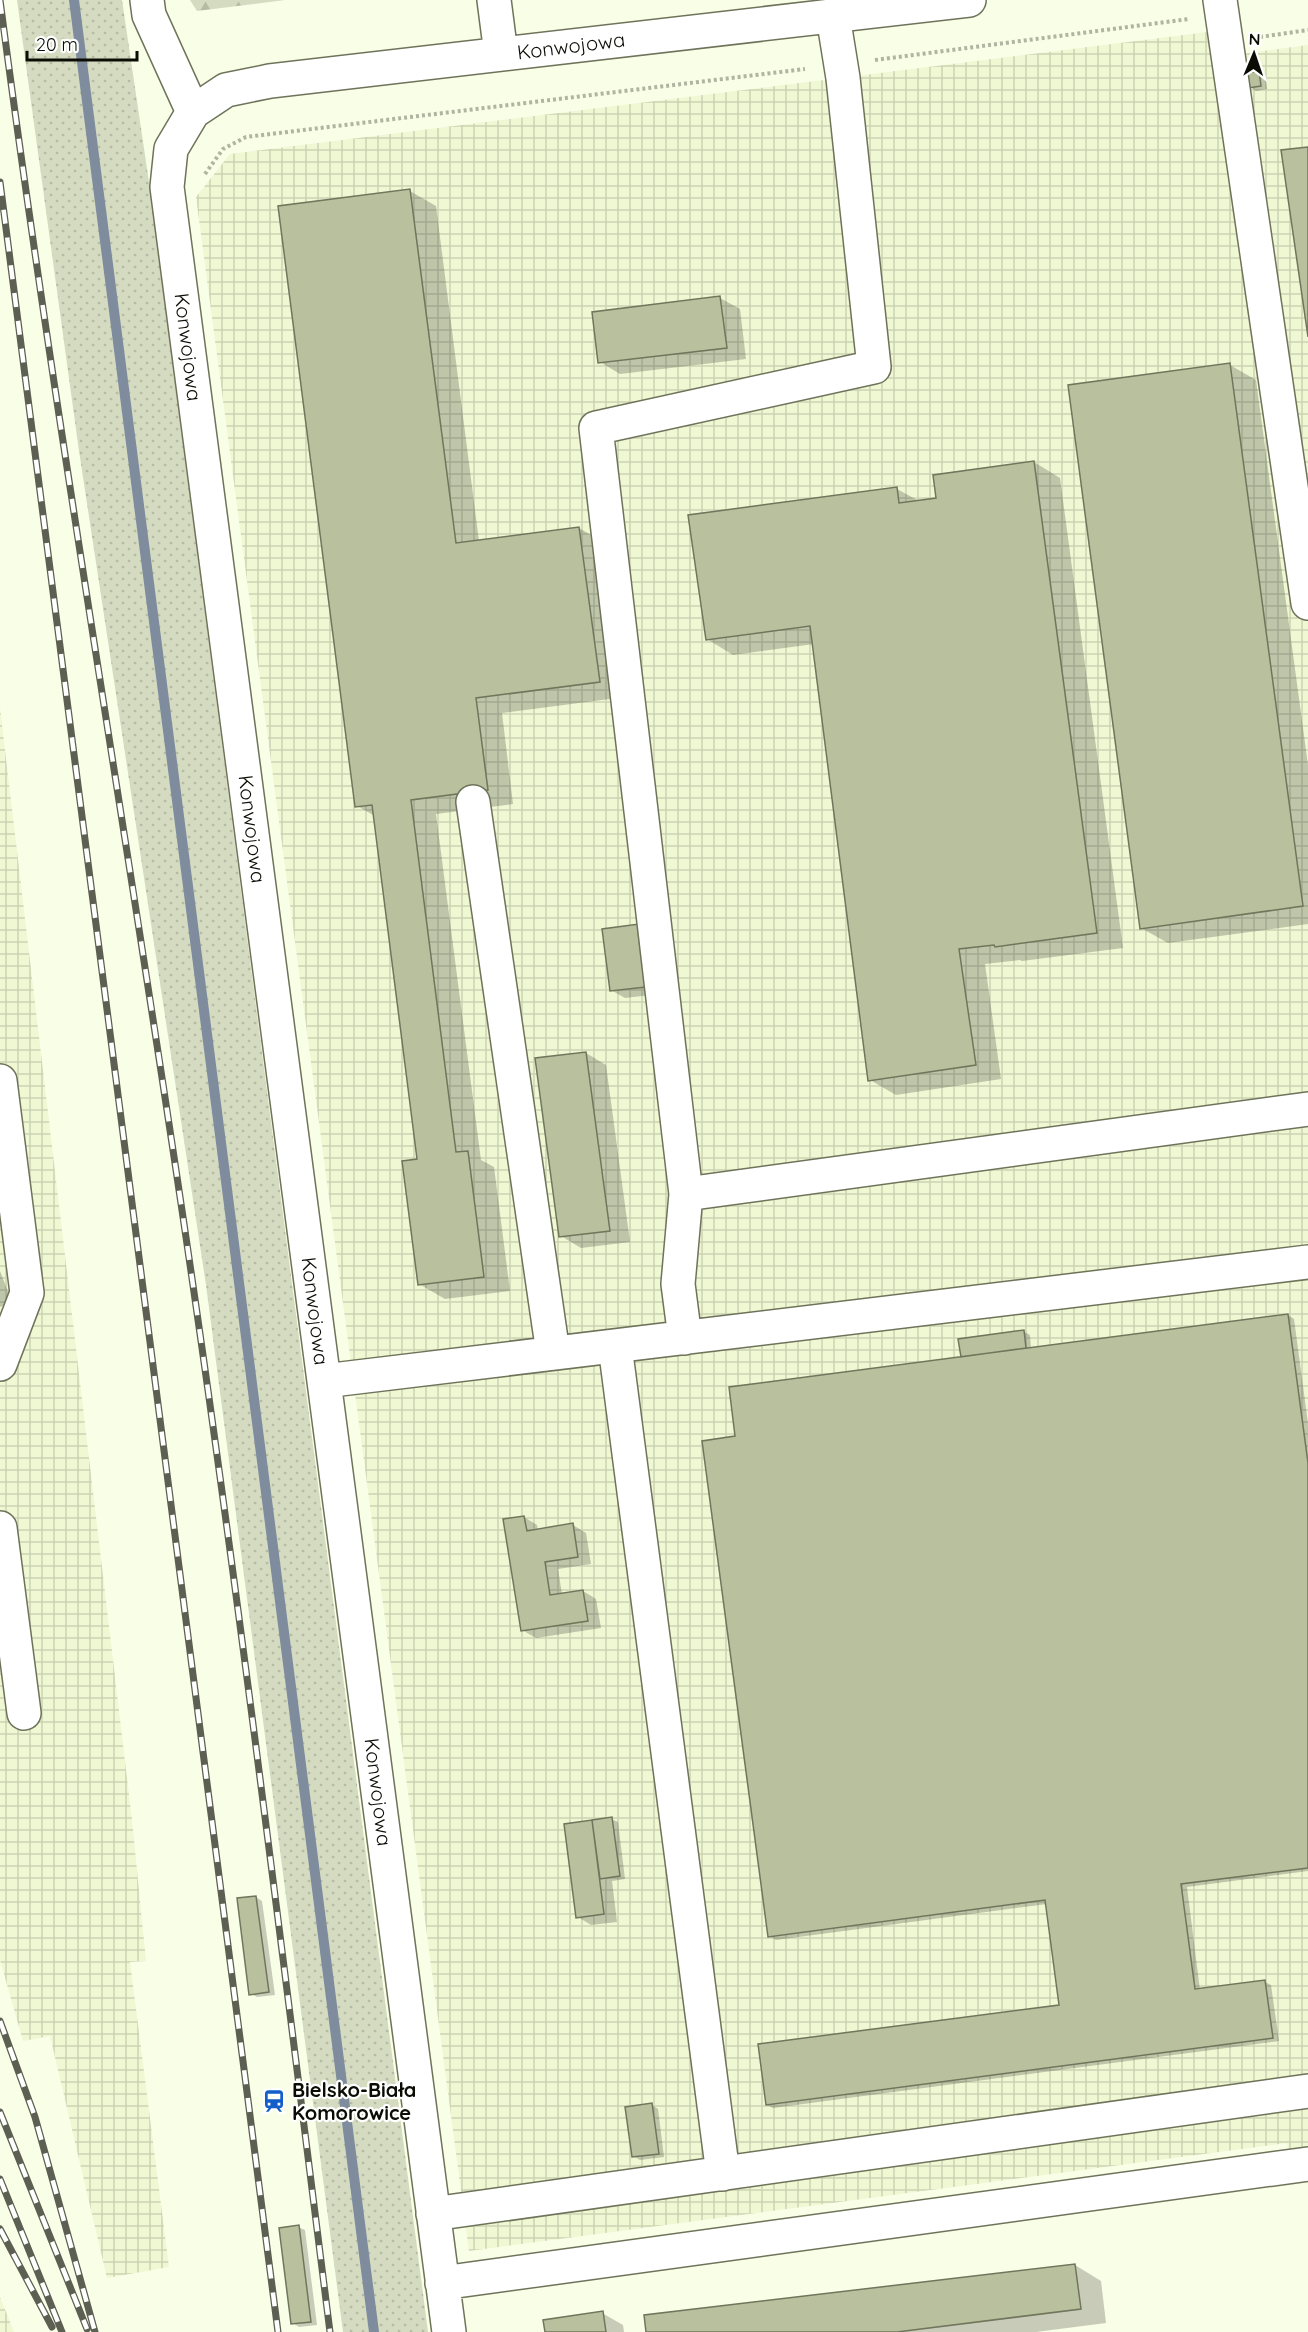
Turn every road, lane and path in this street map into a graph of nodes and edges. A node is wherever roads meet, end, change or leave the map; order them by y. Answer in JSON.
{"nodes":[{"id":1,"x":147,"y":0,"type":"edge"},
{"id":2,"x":494,"y":0,"type":"edge"},
{"id":3,"x":969,"y":0,"type":"edge"},
{"id":4,"x":897,"y":4,"type":"edge"},
{"id":5,"x":833,"y":16,"type":"junction"},
{"id":6,"x":1223,"y":19,"type":"edge"},
{"id":7,"x":1308,"y":30,"type":"edge"},
{"id":8,"x":501,"y":54,"type":"junction"},
{"id":9,"x":841,"y":64,"type":"junction"},
{"id":10,"x":193,"y":112,"type":"junction"},
{"id":11,"x":204,"y":176,"type":"dead end"},
{"id":12,"x":1308,"y":603,"type":"edge"},
{"id":13,"x":473,"y":802,"type":"dead end"},
{"id":14,"x":0,"y":1081,"type":"edge"},
{"id":15,"x":1308,"y":1109,"type":"edge"},
{"id":16,"x":686,"y":1194,"type":"junction"},
{"id":17,"x":1308,"y":1262,"type":"edge"},
{"id":18,"x":685,"y":1338,"type":"junction"},
{"id":19,"x":615,"y":1346,"type":"junction"},
{"id":20,"x":553,"y":1353,"type":"junction"},
{"id":21,"x":0,"y":1364,"type":"edge"},
{"id":22,"x":324,"y":1381,"type":"junction"},
{"id":23,"x":0,"y":1528,"type":"edge"},
{"id":24,"x":24,"y":1713,"type":"dead end"},
{"id":25,"x":1308,"y":2091,"type":"edge"},
{"id":26,"x":1308,"y":2164,"type":"edge"},
{"id":27,"x":723,"y":2174,"type":"junction"},
{"id":28,"x":433,"y":2214,"type":"junction"},
{"id":29,"x":442,"y":2283,"type":"junction"},
{"id":30,"x":448,"y":2332,"type":"edge"}],
"edges":[{"from":1,"to":10,"type":"street"},
{"from":2,"to":8,"type":"street"},
{"from":3,"to":4,"type":"street","name":"Konwojowa"},
{"from":4,"to":5,"type":"street","name":"Konwojowa"},
{"from":5,"to":8,"type":"street","name":"Konwojowa"},
{"from":5,"to":9,"type":"street"},
{"from":6,"to":7,"type":"path"},
{"from":6,"to":9,"type":"path"},
{"from":6,"to":12,"type":"street"},
{"from":8,"to":10,"type":"street","name":"Konwojowa"},
{"from":9,"to":11,"type":"path"},
{"from":9,"to":16,"type":"street"},
{"from":10,"to":22,"type":"street","name":"Konwojowa"},
{"from":13,"to":20,"type":"street"},
{"from":14,"to":21,"type":"street"},
{"from":15,"to":16,"type":"street"},
{"from":16,"to":18,"type":"street"},
{"from":17,"to":18,"type":"street"},
{"from":18,"to":19,"type":"street"},
{"from":19,"to":20,"type":"street"},
{"from":19,"to":27,"type":"street"},
{"from":20,"to":22,"type":"street"},
{"from":22,"to":28,"type":"street","name":"Konwojowa"},
{"from":23,"to":24,"type":"street"},
{"from":25,"to":27,"type":"street"},
{"from":26,"to":29,"type":"street"},
{"from":27,"to":28,"type":"street"},
{"from":28,"to":29,"type":"street","name":"Konwojowa"},
{"from":29,"to":30,"type":"street","name":"Konwojowa"}]}
